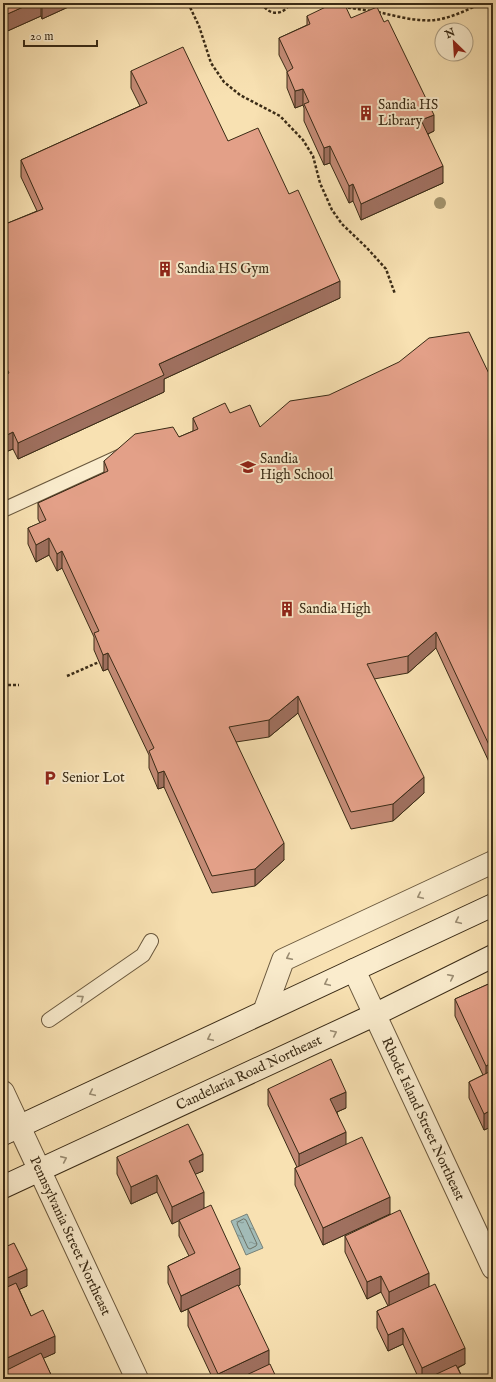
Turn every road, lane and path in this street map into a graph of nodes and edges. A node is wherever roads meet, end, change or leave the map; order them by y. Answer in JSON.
{"nodes":[{"id":1,"x":188,"y":3,"type":"edge"},
{"id":2,"x":262,"y":3,"type":"edge"},
{"id":3,"x":290,"y":3,"type":"edge"},
{"id":4,"x":319,"y":3,"type":"edge"},
{"id":5,"x":482,"y":3,"type":"edge"},
{"id":6,"x":395,"y":294,"type":"dead end"},
{"id":7,"x":130,"y":452,"type":"edge"},
{"id":8,"x":3,"y":510,"type":"edge"},
{"id":9,"x":99,"y":662,"type":"edge"},
{"id":10,"x":67,"y":676,"type":"dead end"},
{"id":11,"x":3,"y":685,"type":"edge"},
{"id":12,"x":19,"y":685,"type":"dead end"},
{"id":13,"x":493,"y":862,"type":"edge"},
{"id":14,"x":493,"y":905,"type":"edge"},
{"id":15,"x":151,"y":941,"type":"dead end"},
{"id":16,"x":493,"y":956,"type":"edge"},
{"id":17,"x":354,"y":970,"type":"junction"},
{"id":18,"x":264,"y":1012,"type":"junction"},
{"id":19,"x":374,"y":1014,"type":"junction"},
{"id":20,"x":49,"y":1020,"type":"dead end"},
{"id":21,"x":3,"y":1092,"type":"edge"},
{"id":22,"x":11,"y":1130,"type":"edge"},
{"id":23,"x":39,"y":1170,"type":"junction"},
{"id":24,"x":3,"y":1187,"type":"edge"},
{"id":25,"x":493,"y":1268,"type":"edge"},
{"id":26,"x":137,"y":1379,"type":"edge"}],
"edges":[{"from":1,"to":6,"type":"path"},
{"from":2,"to":3,"type":"path"},
{"from":4,"to":5,"type":"path"},
{"from":7,"to":8,"type":"lane"},
{"from":9,"to":10,"type":"path"},
{"from":11,"to":12,"type":"path"},
{"from":13,"to":18,"type":"main road","one_way":true},
{"from":14,"to":17,"type":"main road","one_way":true},
{"from":20,"to":15,"type":"lane","one_way":true},
{"from":19,"to":16,"type":"main road","name":"Candelaria Road Northeast","one_way":true},
{"from":17,"to":18,"type":"main road","one_way":true},
{"from":17,"to":19,"type":"main road","name":"Rhode Island Street Northeast"},
{"from":18,"to":22,"type":"main road","one_way":true},
{"from":23,"to":19,"type":"main road","name":"Candelaria Road Northeast","one_way":true},
{"from":19,"to":25,"type":"main road","name":"Rhode Island Street Northeast"},
{"from":21,"to":22,"type":"main road","name":"Pennsylvania Street Northeast"},
{"from":22,"to":23,"type":"main road","name":"Pennsylvania Street Northeast"},
{"from":23,"to":24,"type":"main road","name":"Candelaria Road Northeast"},
{"from":23,"to":26,"type":"main road","name":"Pennsylvania Street Northeast"}]}
